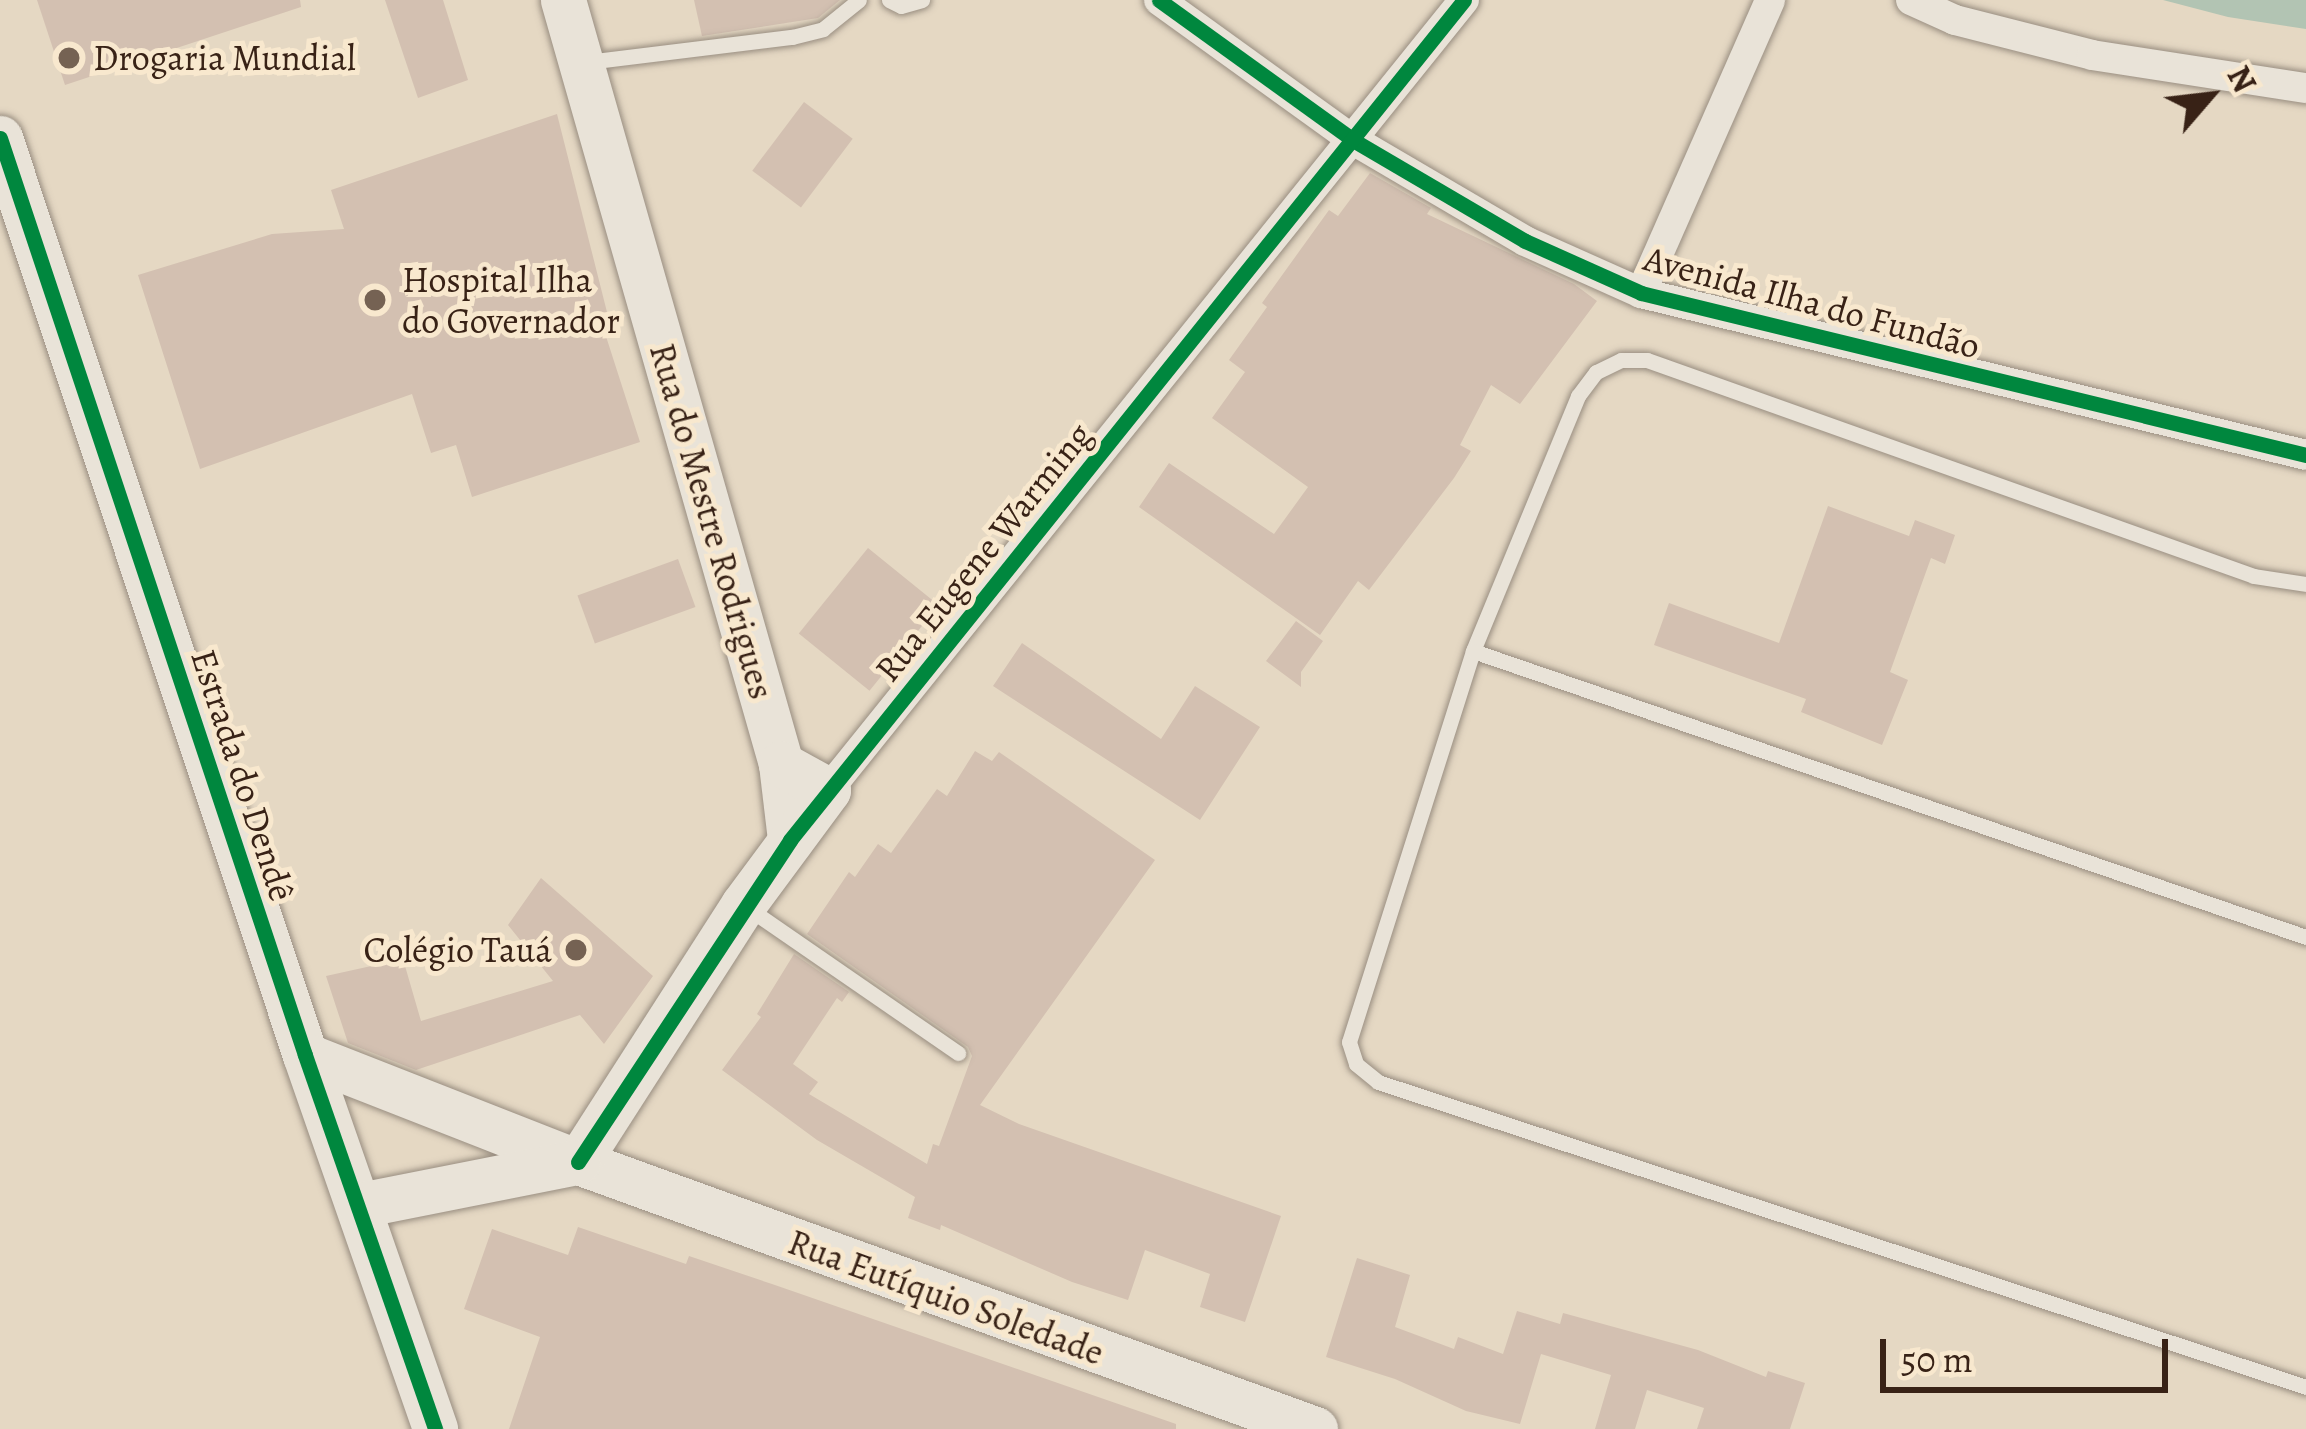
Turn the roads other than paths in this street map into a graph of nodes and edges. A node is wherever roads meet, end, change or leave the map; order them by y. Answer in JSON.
{"nodes":[{"id":1,"x":563,"y":0,"type":"edge"},
{"id":2,"x":859,"y":0,"type":"edge"},
{"id":3,"x":889,"y":0,"type":"edge"},
{"id":4,"x":922,"y":0,"type":"edge"},
{"id":5,"x":1159,"y":0,"type":"edge"},
{"id":6,"x":1464,"y":0,"type":"edge"},
{"id":7,"x":1770,"y":0,"type":"edge"},
{"id":8,"x":1911,"y":0,"type":"edge"},
{"id":9,"x":581,"y":62,"type":"junction"},
{"id":10,"x":2306,"y":88,"type":"edge"},
{"id":11,"x":0,"y":137,"type":"edge"},
{"id":12,"x":1352,"y":140,"type":"junction"},
{"id":13,"x":1641,"y":292,"type":"junction"},
{"id":14,"x":2306,"y":455,"type":"edge"},
{"id":15,"x":2306,"y":584,"type":"edge"},
{"id":16,"x":1473,"y":651,"type":"junction"},
{"id":17,"x":781,"y":764,"type":"junction"},
{"id":18,"x":828,"y":790,"type":"junction"},
{"id":19,"x":790,"y":840,"type":"junction"},
{"id":20,"x":742,"y":905,"type":"junction"},
{"id":21,"x":2306,"y":937,"type":"edge"},
{"id":22,"x":958,"y":1052,"type":"dead end"},
{"id":23,"x":305,"y":1055,"type":"junction"},
{"id":24,"x":578,"y":1162,"type":"junction"},
{"id":25,"x":360,"y":1205,"type":"junction"},
{"id":26,"x":2306,"y":1388,"type":"edge"},
{"id":27,"x":435,"y":1429,"type":"edge"},
{"id":28,"x":1315,"y":1429,"type":"edge"}],
"edges":[{"from":1,"to":9,"type":"street","name":"Rua do Mestre Rodrigues"},
{"from":2,"to":9,"type":"lane"},
{"from":3,"to":4,"type":"lane"},
{"from":5,"to":12,"type":"street","name":"Avenida Ilha do Fundão"},
{"from":6,"to":12,"type":"street","name":"Rua Eugene Warming"},
{"from":7,"to":13,"type":"street"},
{"from":8,"to":10,"type":"street"},
{"from":9,"to":17,"type":"street","name":"Rua do Mestre Rodrigues"},
{"from":11,"to":23,"type":"street","name":"Estrada do Dendê"},
{"from":12,"to":13,"type":"street","name":"Avenida Ilha do Fundão"},
{"from":12,"to":18,"type":"street","name":"Rua Eugene Warming"},
{"from":13,"to":14,"type":"street","name":"Avenida Ilha do Fundão"},
{"from":15,"to":16,"type":"lane"},
{"from":16,"to":21,"type":"lane"},
{"from":16,"to":26,"type":"lane"},
{"from":17,"to":18,"type":"street"},
{"from":17,"to":19,"type":"street","name":"Rua do Mestre Rodrigues"},
{"from":18,"to":19,"type":"street","name":"Rua Eugene Warming"},
{"from":19,"to":20,"type":"street","name":"Rua Eugene Warming"},
{"from":20,"to":22,"type":"lane"},
{"from":20,"to":24,"type":"street","name":"Rua Eugene Warming"},
{"from":23,"to":24,"type":"street","name":"Rua Eutíquio Soledade"},
{"from":23,"to":25,"type":"street","name":"Estrada do Dendê"},
{"from":24,"to":25,"type":"street"},
{"from":24,"to":28,"type":"street","name":"Rua Eutíquio Soledade"},
{"from":25,"to":27,"type":"street","name":"Estrada do Dendê"}]}
